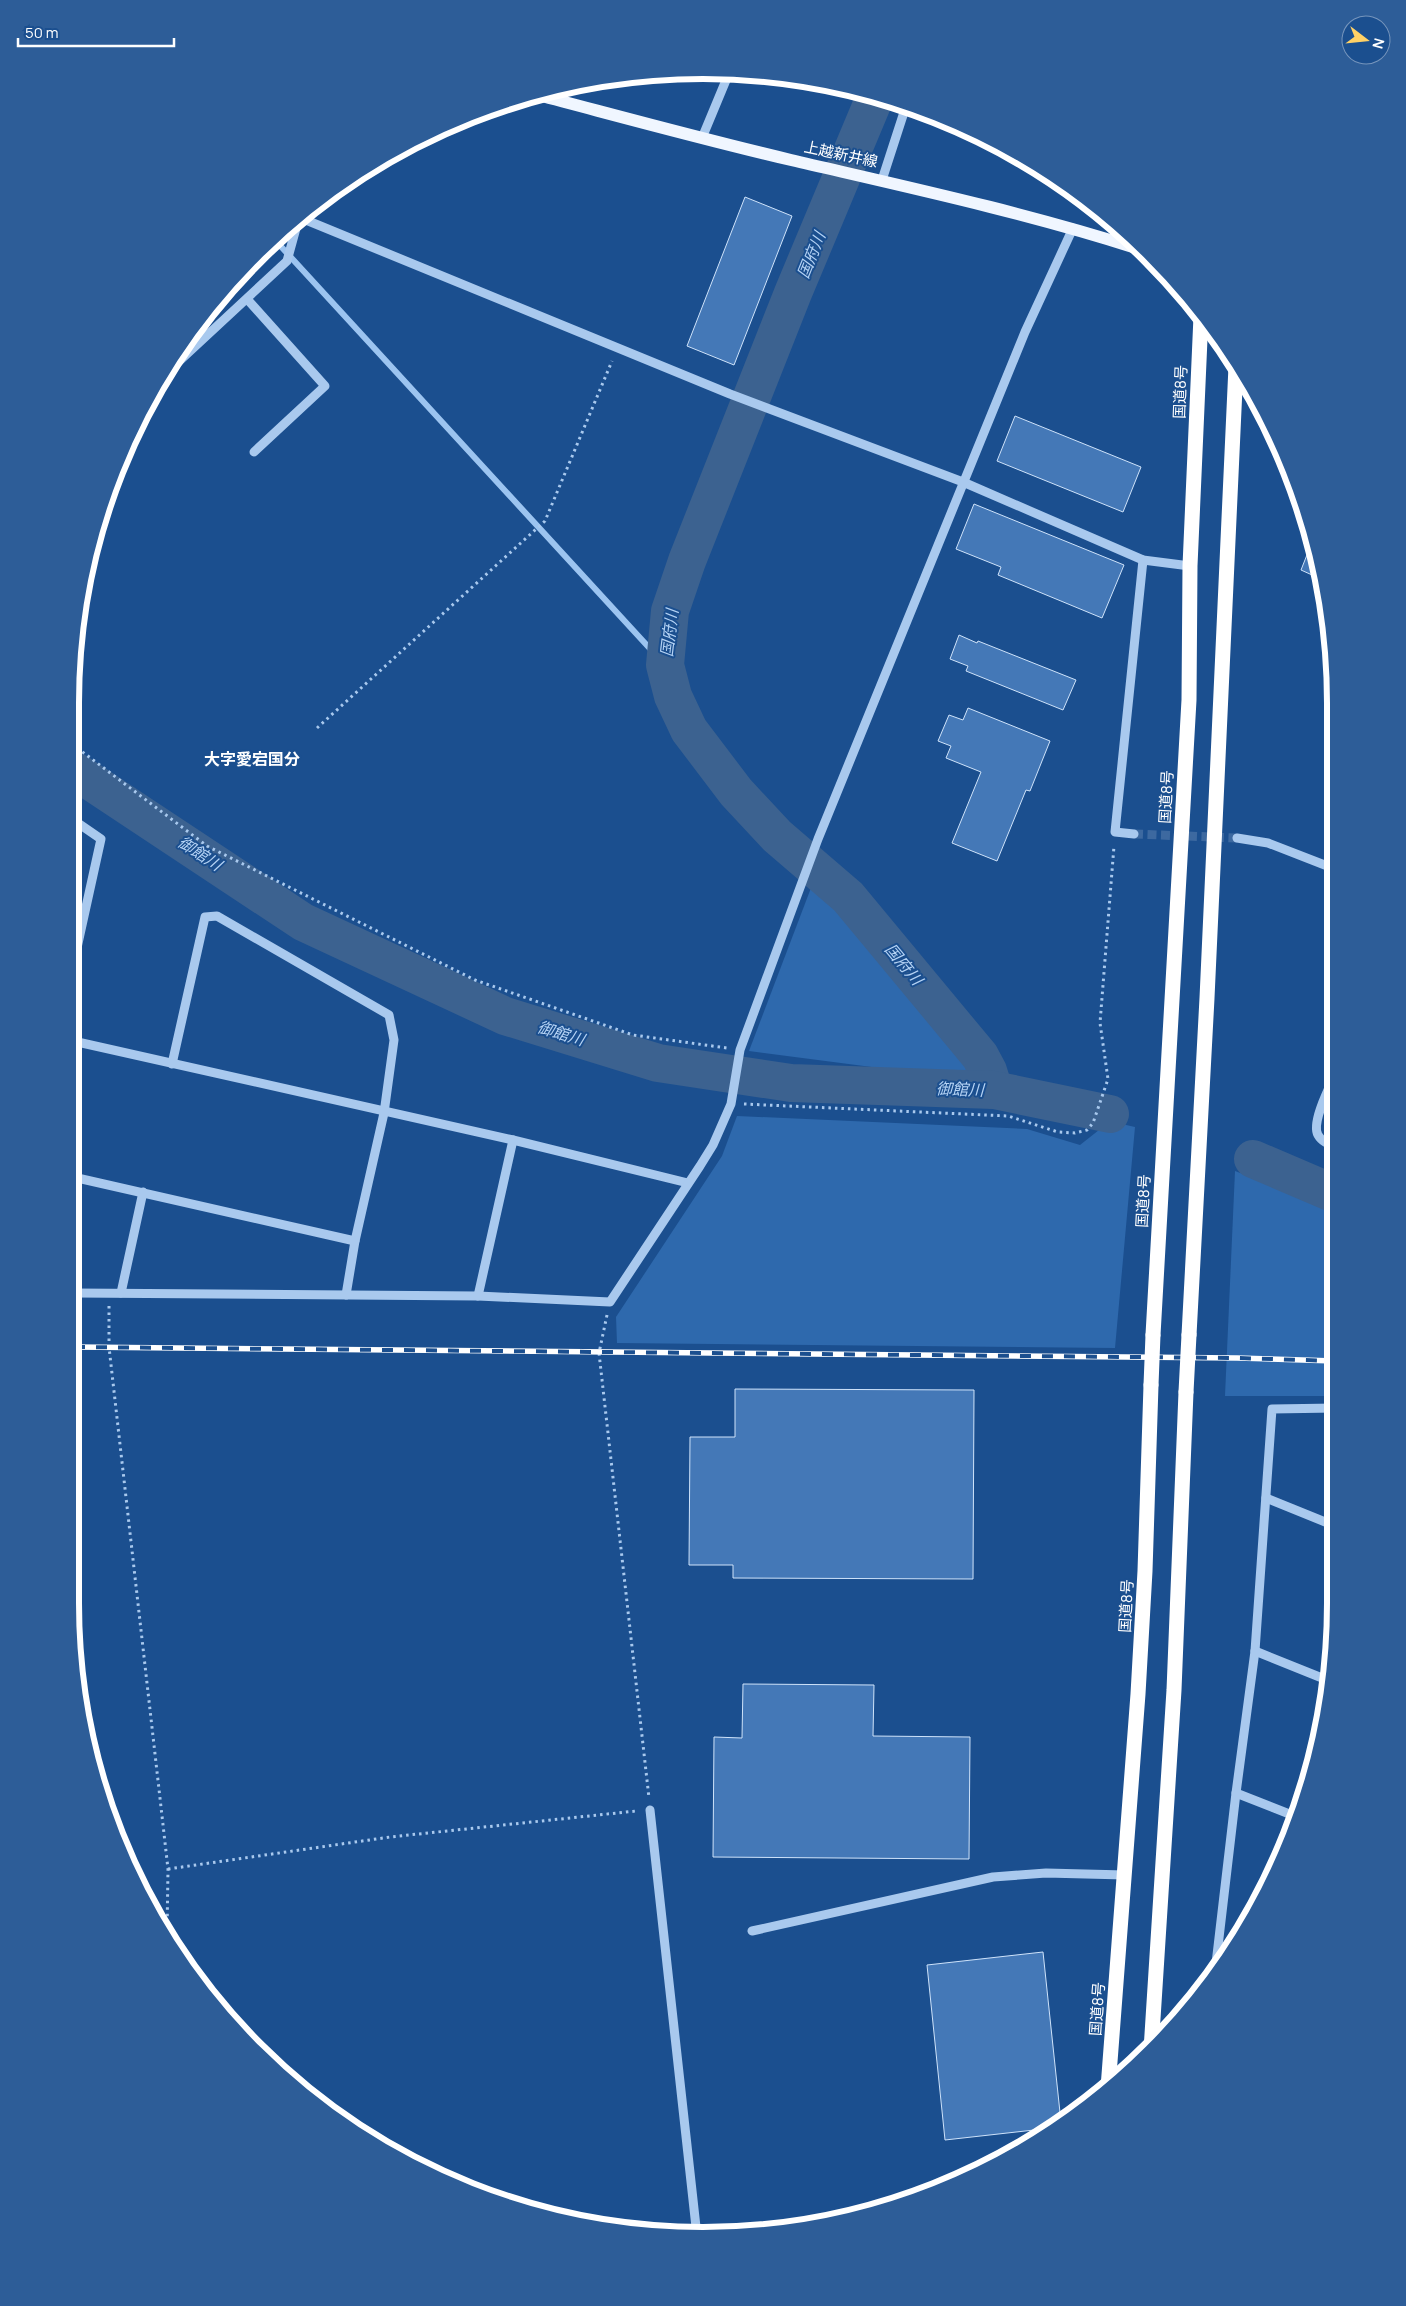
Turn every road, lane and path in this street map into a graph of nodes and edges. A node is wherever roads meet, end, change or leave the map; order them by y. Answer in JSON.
{"nodes":[{"id":1,"x":726,"y":80,"type":"edge"},
{"id":2,"x":550,"y":98,"type":"edge"},
{"id":3,"x":904,"y":112,"type":"edge"},
{"id":4,"x":702,"y":138,"type":"junction"},
{"id":5,"x":882,"y":180,"type":"junction"},
{"id":6,"x":307,"y":221,"type":"edge"},
{"id":7,"x":1073,"y":228,"type":"junction"},
{"id":8,"x":295,"y":230,"type":"edge"},
{"id":9,"x":1126,"y":245,"type":"edge"},
{"id":10,"x":247,"y":299,"type":"junction"},
{"id":11,"x":1201,"y":326,"type":"edge"},
{"id":12,"x":618,"y":346,"type":"junction"},
{"id":13,"x":183,"y":358,"type":"edge"},
{"id":14,"x":1235,"y":377,"type":"edge"},
{"id":15,"x":254,"y":452,"type":"dead end"},
{"id":16,"x":963,"y":482,"type":"junction"},
{"id":17,"x":1142,"y":560,"type":"junction"},
{"id":18,"x":1190,"y":566,"type":"junction"},
{"id":19,"x":317,"y":728,"type":"dead end"},
{"id":20,"x":79,"y":749,"type":"edge"},
{"id":21,"x":79,"y":824,"type":"edge"},
{"id":22,"x":1115,"y":832,"type":"junction"},
{"id":23,"x":1134,"y":834,"type":"tunnel mouth"},
{"id":24,"x":1237,"y":838,"type":"tunnel mouth"},
{"id":25,"x":1327,"y":866,"type":"edge"},
{"id":26,"x":79,"y":908,"type":"edge"},
{"id":27,"x":85,"y":909,"type":"junction"},
{"id":28,"x":79,"y":938,"type":"edge"},
{"id":29,"x":79,"y":1042,"type":"edge"},
{"id":30,"x":740,"y":1050,"type":"junction"},
{"id":31,"x":172,"y":1064,"type":"junction"},
{"id":32,"x":1327,"y":1095,"type":"edge"},
{"id":33,"x":731,"y":1104,"type":"junction"},
{"id":34,"x":384,"y":1113,"type":"junction"},
{"id":35,"x":512,"y":1140,"type":"junction"},
{"id":36,"x":1327,"y":1143,"type":"edge"},
{"id":37,"x":79,"y":1178,"type":"edge"},
{"id":38,"x":688,"y":1184,"type":"junction"},
{"id":39,"x":143,"y":1192,"type":"junction"},
{"id":40,"x":355,"y":1241,"type":"junction"},
{"id":41,"x":79,"y":1293,"type":"edge"},
{"id":42,"x":109,"y":1293,"type":"junction"},
{"id":43,"x":121,"y":1293,"type":"junction"},
{"id":44,"x":346,"y":1295,"type":"junction"},
{"id":45,"x":478,"y":1296,"type":"junction"},
{"id":46,"x":610,"y":1302,"type":"junction"},
{"id":47,"x":1327,"y":1408,"type":"edge"},
{"id":48,"x":1266,"y":1498,"type":"junction"},
{"id":49,"x":1327,"y":1523,"type":"edge"},
{"id":50,"x":1255,"y":1651,"type":"junction"},
{"id":51,"x":1323,"y":1678,"type":"edge"},
{"id":52,"x":1236,"y":1793,"type":"junction"},
{"id":53,"x":650,"y":1810,"type":"junction"},
{"id":54,"x":1290,"y":1814,"type":"edge"},
{"id":55,"x":168,"y":1869,"type":"junction"},
{"id":56,"x":1125,"y":1875,"type":"junction"},
{"id":57,"x":167,"y":1923,"type":"edge"},
{"id":58,"x":752,"y":1932,"type":"dead end"},
{"id":59,"x":1218,"y":1956,"type":"edge"},
{"id":60,"x":1152,"y":2036,"type":"edge"},
{"id":61,"x":1109,"y":2077,"type":"edge"},
{"id":62,"x":696,"y":2227,"type":"edge"}],
"edges":[{"from":1,"to":4,"type":"street"},
{"from":2,"to":4,"type":"main road","name":"上越新井線"},
{"from":3,"to":5,"type":"street"},
{"from":4,"to":5,"type":"main road","name":"上越新井線"},
{"from":5,"to":7,"type":"main road","name":"上越新井線"},
{"from":6,"to":12,"type":"street"},
{"from":7,"to":9,"type":"main road","name":"上越新井線"},
{"from":7,"to":16,"type":"street"},
{"from":8,"to":10,"type":"street"},
{"from":10,"to":13,"type":"street"},
{"from":10,"to":15,"type":"street"},
{"from":11,"to":18,"type":"highway","name":"国道8号"},
{"from":12,"to":16,"type":"street"},
{"from":12,"to":19,"type":"path"},
{"from":14,"to":60,"type":"highway","bridge":true},
{"from":16,"to":17,"type":"street"},
{"from":16,"to":30,"type":"street"},
{"from":17,"to":18,"type":"street"},
{"from":17,"to":22,"type":"street"},
{"from":18,"to":56,"type":"highway","name":"国道8号","bridge":true},
{"from":20,"to":30,"type":"path"},
{"from":21,"to":27,"type":"street"},
{"from":22,"to":23,"type":"street"},
{"from":22,"to":33,"type":"path"},
{"from":24,"to":25,"type":"street"},
{"from":26,"to":27,"type":"street"},
{"from":27,"to":28,"type":"street"},
{"from":29,"to":31,"type":"street"},
{"from":30,"to":33,"type":"street"},
{"from":31,"to":34,"type":"street"},
{"from":31,"to":34,"type":"street"},
{"from":32,"to":36,"type":"street"},
{"from":33,"to":38,"type":"street"},
{"from":34,"to":35,"type":"street"},
{"from":34,"to":40,"type":"street"},
{"from":35,"to":38,"type":"street"},
{"from":35,"to":45,"type":"street"},
{"from":37,"to":39,"type":"street"},
{"from":38,"to":46,"type":"street"},
{"from":39,"to":40,"type":"street"},
{"from":39,"to":43,"type":"street"},
{"from":40,"to":44,"type":"street"},
{"from":41,"to":42,"type":"street"},
{"from":42,"to":43,"type":"street"},
{"from":42,"to":55,"type":"path"},
{"from":43,"to":44,"type":"street"},
{"from":44,"to":45,"type":"street"},
{"from":45,"to":46,"type":"street"},
{"from":46,"to":53,"type":"path"},
{"from":47,"to":48,"type":"street"},
{"from":48,"to":49,"type":"street"},
{"from":48,"to":50,"type":"street"},
{"from":50,"to":51,"type":"street"},
{"from":50,"to":52,"type":"street"},
{"from":52,"to":54,"type":"street"},
{"from":52,"to":59,"type":"street"},
{"from":53,"to":55,"type":"path"},
{"from":53,"to":62,"type":"street"},
{"from":55,"to":57,"type":"path"},
{"from":56,"to":58,"type":"street"},
{"from":56,"to":61,"type":"highway","name":"国道8号"}]}
